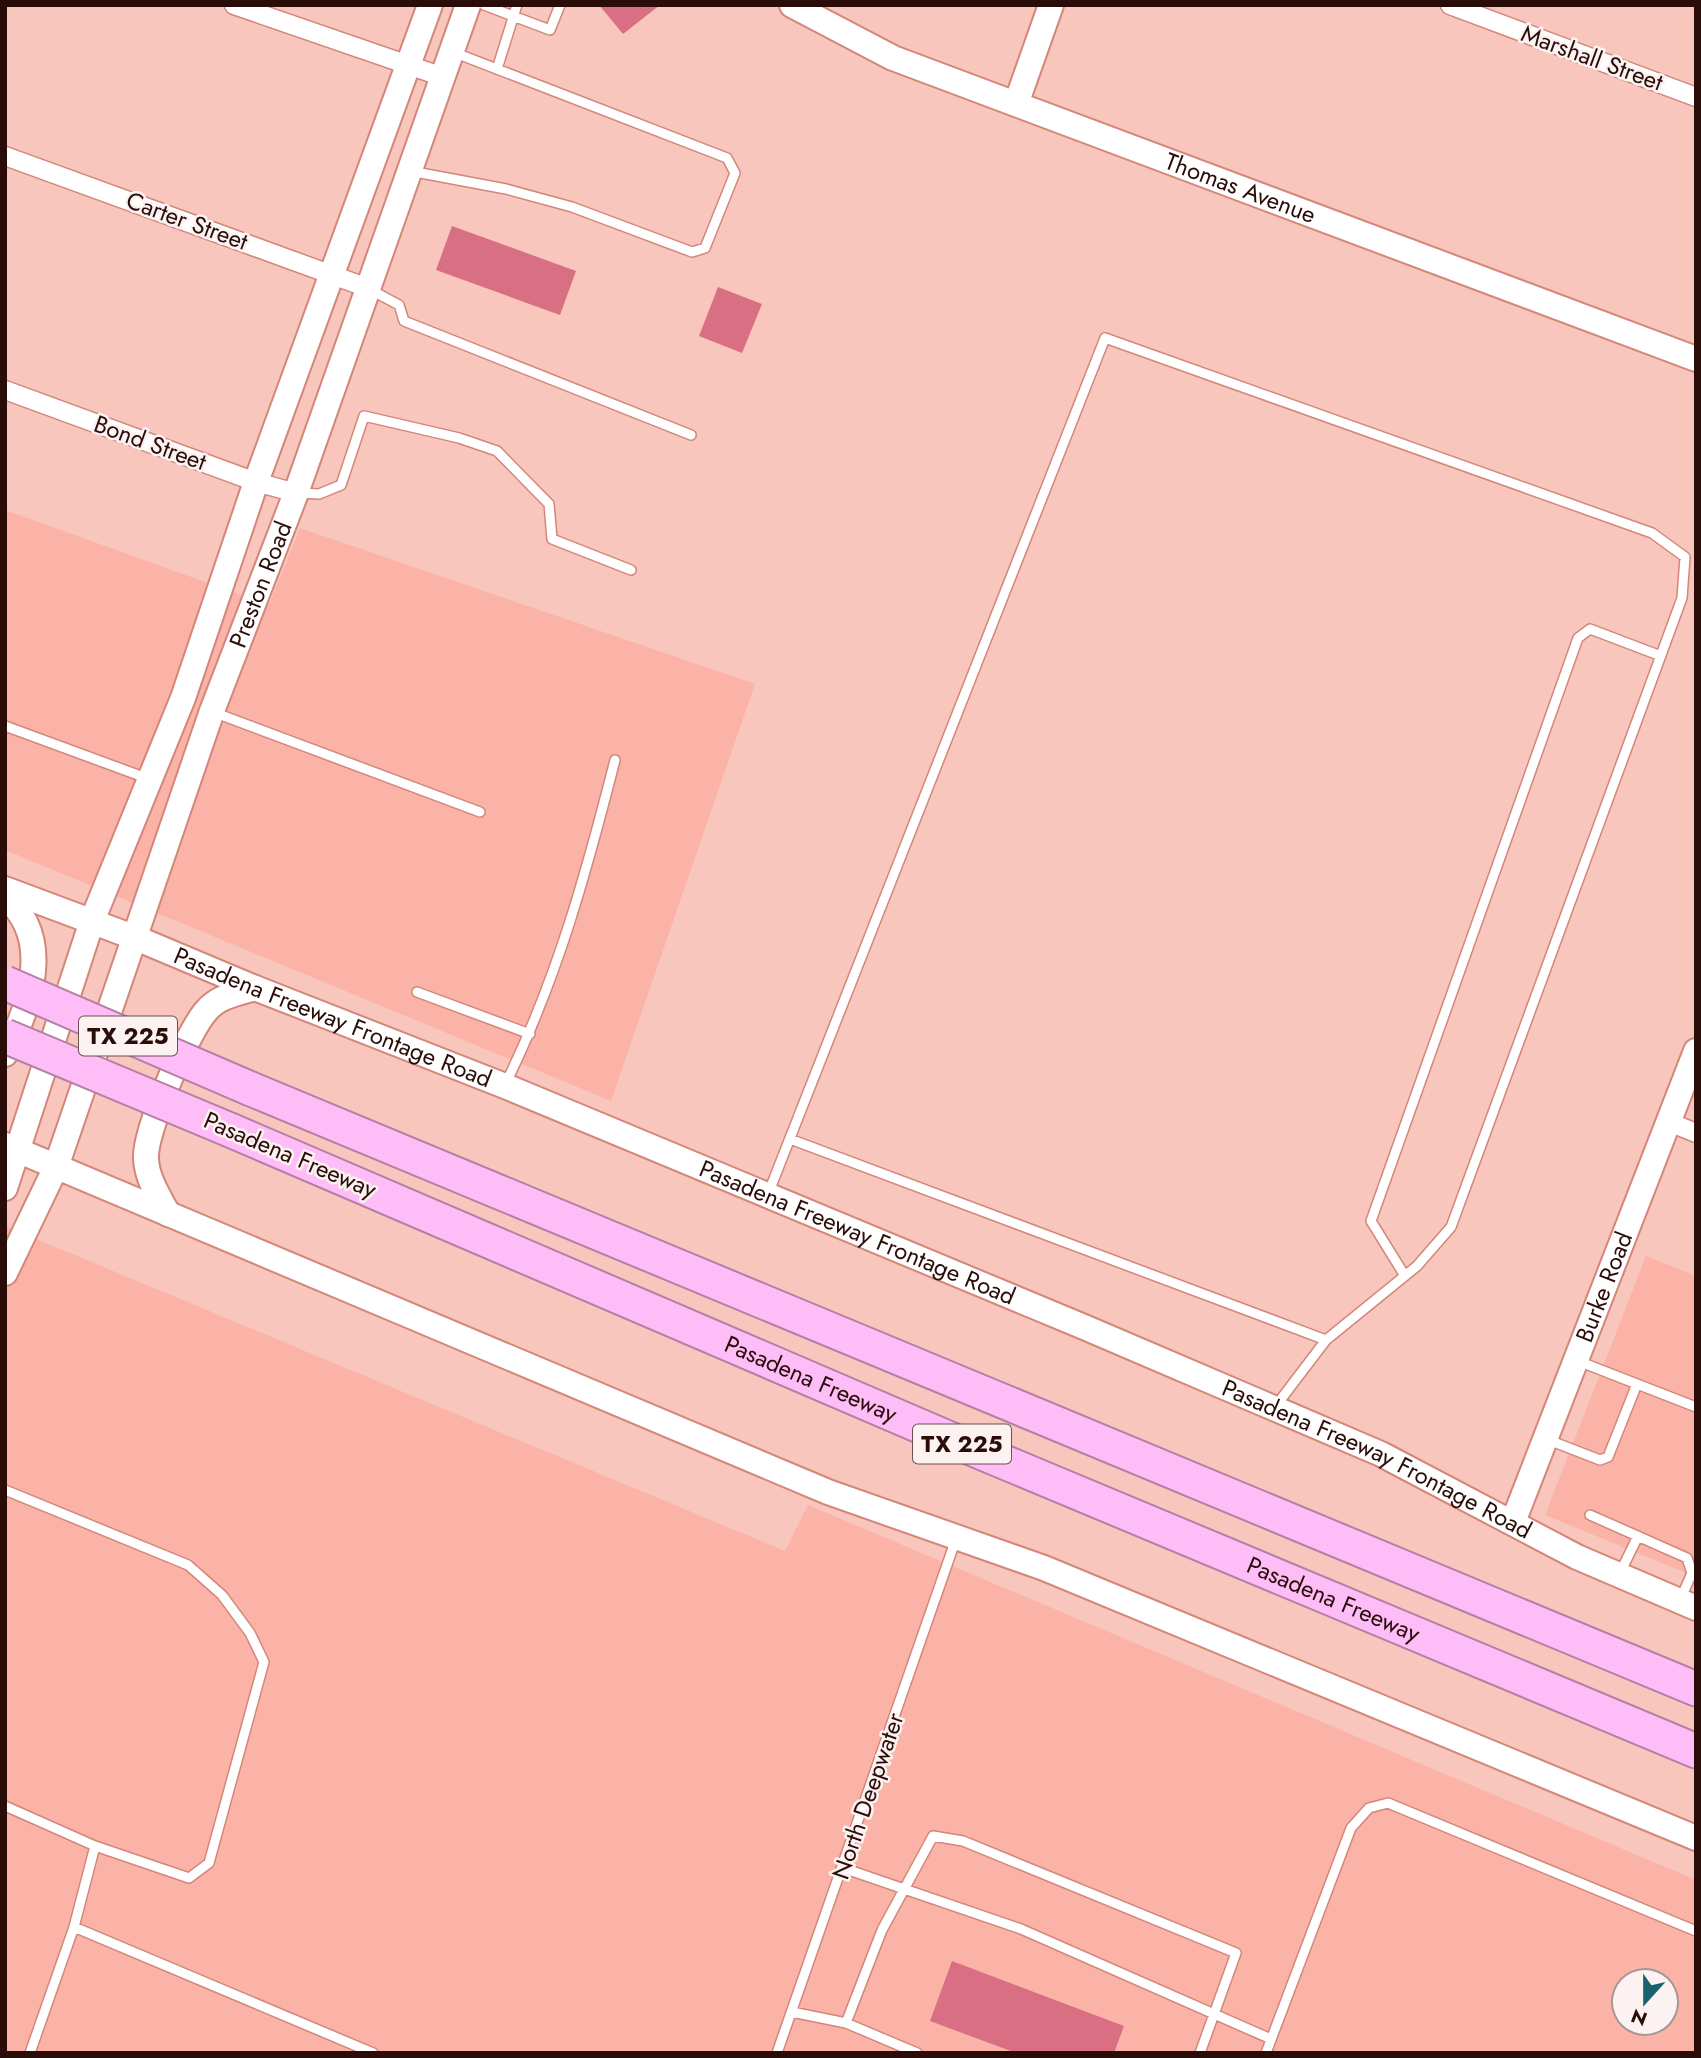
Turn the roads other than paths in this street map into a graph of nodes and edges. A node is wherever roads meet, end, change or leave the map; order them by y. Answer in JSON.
{"nodes":[{"id":1,"x":234,"y":5,"type":"edge"},
{"id":2,"x":430,"y":5,"type":"edge"},
{"id":3,"x":468,"y":5,"type":"edge"},
{"id":4,"x":484,"y":5,"type":"edge"},
{"id":5,"x":517,"y":5,"type":"edge"},
{"id":6,"x":560,"y":5,"type":"edge"},
{"id":7,"x":792,"y":5,"type":"edge"},
{"id":8,"x":1052,"y":5,"type":"edge"},
{"id":9,"x":1450,"y":5,"type":"edge"},
{"id":10,"x":514,"y":16,"type":"junction"},
{"id":11,"x":452,"y":51,"type":"junction"},
{"id":12,"x":408,"y":67,"type":"junction"},
{"id":13,"x":497,"y":69,"type":"junction"},
{"id":14,"x":443,"y":78,"type":"junction"},
{"id":15,"x":1696,"y":97,"type":"edge"},
{"id":16,"x":1016,"y":104,"type":"junction"},
{"id":17,"x":5,"y":156,"type":"edge"},
{"id":18,"x":408,"y":171,"type":"junction"},
{"id":19,"x":333,"y":274,"type":"junction"},
{"id":20,"x":368,"y":288,"type":"junction"},
{"id":21,"x":1696,"y":359,"type":"edge"},
{"id":22,"x":5,"y":390,"type":"edge"},
{"id":23,"x":691,"y":435,"type":"dead end"},
{"id":24,"x":256,"y":482,"type":"junction"},
{"id":25,"x":296,"y":493,"type":"junction"},
{"id":26,"x":631,"y":570,"type":"dead end"},
{"id":27,"x":1661,"y":656,"type":"junction"},
{"id":28,"x":183,"y":698,"type":"junction"},
{"id":29,"x":212,"y":711,"type":"junction"},
{"id":30,"x":5,"y":726,"type":"edge"},
{"id":31,"x":615,"y":760,"type":"dead end"},
{"id":32,"x":151,"y":780,"type":"junction"},
{"id":33,"x":481,"y":812,"type":"dead end"},
{"id":34,"x":5,"y":891,"type":"edge"},
{"id":35,"x":92,"y":921,"type":"junction"},
{"id":36,"x":136,"y":938,"type":"junction"},
{"id":37,"x":5,"y":983,"type":"edge"},
{"id":38,"x":256,"y":988,"type":"junction"},
{"id":39,"x":417,"y":992,"type":"dead end"},
{"id":40,"x":530,"y":1034,"type":"junction"},
{"id":41,"x":5,"y":1036,"type":"edge"},
{"id":42,"x":1696,"y":1051,"type":"edge"},
{"id":43,"x":5,"y":1054,"type":"edge"},
{"id":44,"x":505,"y":1086,"type":"junction"},
{"id":45,"x":1669,"y":1122,"type":"junction"},
{"id":46,"x":1696,"y":1133,"type":"edge"},
{"id":47,"x":790,"y":1139,"type":"junction"},
{"id":48,"x":11,"y":1148,"type":"edge"},
{"id":49,"x":56,"y":1167,"type":"junction"},
{"id":50,"x":5,"y":1188,"type":"edge"},
{"id":51,"x":767,"y":1196,"type":"junction"},
{"id":52,"x":168,"y":1213,"type":"junction"},
{"id":53,"x":5,"y":1273,"type":"edge"},
{"id":54,"x":1405,"y":1276,"type":"junction"},
{"id":55,"x":1326,"y":1340,"type":"junction"},
{"id":56,"x":1577,"y":1360,"type":"junction"},
{"id":57,"x":1637,"y":1384,"type":"junction"},
{"id":58,"x":1696,"y":1407,"type":"edge"},
{"id":59,"x":1273,"y":1408,"type":"junction"},
{"id":60,"x":1546,"y":1439,"type":"junction"},
{"id":61,"x":5,"y":1490,"type":"edge"},
{"id":62,"x":1590,"y":1514,"type":"dead end"},
{"id":63,"x":1513,"y":1522,"type":"junction"},
{"id":64,"x":1638,"y":1536,"type":"junction"},
{"id":65,"x":956,"y":1539,"type":"junction"},
{"id":66,"x":1619,"y":1575,"type":"junction"},
{"id":67,"x":1687,"y":1605,"type":"edge"},
{"id":68,"x":1696,"y":1689,"type":"edge"},
{"id":69,"x":1696,"y":1751,"type":"edge"},
{"id":70,"x":5,"y":1806,"type":"edge"},
{"id":71,"x":1696,"y":1838,"type":"edge"},
{"id":72,"x":95,"y":1846,"type":"junction"},
{"id":73,"x":844,"y":1868,"type":"junction"},
{"id":74,"x":903,"y":1890,"type":"junction"},
{"id":75,"x":74,"y":1927,"type":"junction"},
{"id":76,"x":1696,"y":1931,"type":"edge"},
{"id":77,"x":792,"y":2012,"type":"junction"},
{"id":78,"x":1214,"y":2014,"type":"junction"},
{"id":79,"x":846,"y":2023,"type":"junction"},
{"id":80,"x":1271,"y":2039,"type":"junction"},
{"id":81,"x":904,"y":2050,"type":"edge"},
{"id":82,"x":30,"y":2053,"type":"edge"},
{"id":83,"x":373,"y":2053,"type":"edge"},
{"id":84,"x":777,"y":2053,"type":"edge"},
{"id":85,"x":917,"y":2053,"type":"edge"},
{"id":86,"x":1200,"y":2053,"type":"edge"},
{"id":87,"x":1266,"y":2053,"type":"edge"}],
"edges":[{"from":1,"to":12,"type":"street"},
{"from":2,"to":12,"type":"main road","name":"Preston Road"},
{"from":3,"to":11,"type":"main road","name":"Preston Road"},
{"from":4,"to":10,"type":"lane"},
{"from":5,"to":10,"type":"lane"},
{"from":6,"to":10,"type":"lane"},
{"from":7,"to":16,"type":"main road","name":"Thomas Avenue"},
{"from":8,"to":16,"type":"main road"},
{"from":9,"to":15,"type":"street","name":"Marshall Street"},
{"from":10,"to":13,"type":"lane"},
{"from":11,"to":13,"type":"lane"},
{"from":11,"to":14,"type":"main road","name":"Preston Road"},
{"from":12,"to":14,"type":"street"},
{"from":12,"to":19,"type":"main road","name":"Preston Road"},
{"from":13,"to":18,"type":"lane"},
{"from":14,"to":18,"type":"main road","name":"Preston Road"},
{"from":16,"to":21,"type":"main road","name":"Thomas Avenue"},
{"from":17,"to":19,"type":"street","name":"Carter Street"},
{"from":18,"to":20,"type":"main road","name":"Preston Road"},
{"from":19,"to":20,"type":"street","name":"Carter Street"},
{"from":19,"to":24,"type":"main road","name":"Preston Road"},
{"from":20,"to":23,"type":"lane"},
{"from":20,"to":25,"type":"main road","name":"Preston Road"},
{"from":22,"to":24,"type":"street","name":"Bond Street"},
{"from":24,"to":25,"type":"street","name":"Bond Street"},
{"from":24,"to":28,"type":"main road","name":"Preston Road"},
{"from":25,"to":26,"type":"lane"},
{"from":25,"to":29,"type":"main road","name":"Preston Road"},
{"from":27,"to":47,"type":"lane"},
{"from":27,"to":54,"type":"lane"},
{"from":27,"to":54,"type":"lane"},
{"from":28,"to":29,"type":"main road"},
{"from":28,"to":32,"type":"main road","name":"Preston Road"},
{"from":29,"to":33,"type":"lane"},
{"from":29,"to":36,"type":"main road","name":"Preston Road"},
{"from":30,"to":32,"type":"lane"},
{"from":31,"to":40,"type":"lane"},
{"from":32,"to":35,"type":"main road","name":"Preston Road"},
{"from":34,"to":35,"type":"main road","name":"Pasadena Freeway Frontage Road"},
{"from":34,"to":43,"type":"main road"},
{"from":35,"to":36,"type":"main road","name":"Pasadena Freeway Frontage Road"},
{"from":35,"to":48,"type":"main road","name":"Preston Road"},
{"from":36,"to":38,"type":"main road","name":"Pasadena Freeway Frontage Road"},
{"from":36,"to":49,"type":"main road","name":"Preston Road"},
{"from":37,"to":68,"type":"highway","name":"Pasadena Freeway","number":"TX 225","bridge":true},
{"from":38,"to":44,"type":"main road","name":"Pasadena Freeway Frontage Road"},
{"from":38,"to":52,"type":"main road"},
{"from":39,"to":40,"type":"lane"},
{"from":40,"to":44,"type":"lane"},
{"from":41,"to":69,"type":"highway","name":"Pasadena Freeway","number":"TX 225","bridge":true},
{"from":42,"to":45,"type":"main road","name":"Burke Road"},
{"from":44,"to":51,"type":"main road","name":"Pasadena Freeway Frontage Road"},
{"from":45,"to":46,"type":"street"},
{"from":45,"to":56,"type":"main road","name":"Burke Road"},
{"from":47,"to":51,"type":"lane"},
{"from":47,"to":55,"type":"lane"},
{"from":48,"to":49,"type":"main road"},
{"from":48,"to":50,"type":"main road","name":"Preston Road"},
{"from":49,"to":52,"type":"main road"},
{"from":49,"to":53,"type":"main road","name":"Preston Road"},
{"from":51,"to":59,"type":"main road","name":"Pasadena Freeway Frontage Road"},
{"from":52,"to":65,"type":"main road"},
{"from":54,"to":55,"type":"lane"},
{"from":55,"to":59,"type":"lane"},
{"from":56,"to":57,"type":"lane"},
{"from":56,"to":60,"type":"main road","name":"Burke Road"},
{"from":57,"to":58,"type":"lane"},
{"from":57,"to":60,"type":"lane"},
{"from":59,"to":63,"type":"main road","name":"Pasadena Freeway Frontage Road"},
{"from":60,"to":63,"type":"main road","name":"Burke Road"},
{"from":61,"to":72,"type":"lane"},
{"from":62,"to":64,"type":"lane"},
{"from":63,"to":66,"type":"main road","name":"Pasadena Freeway Frontage Road"},
{"from":64,"to":66,"type":"lane"},
{"from":64,"to":67,"type":"lane"},
{"from":65,"to":71,"type":"main road"},
{"from":65,"to":73,"type":"lane","name":"North Deepwater"},
{"from":66,"to":67,"type":"main road","name":"Pasadena Freeway Frontage Road"},
{"from":70,"to":72,"type":"lane"},
{"from":72,"to":75,"type":"lane"},
{"from":73,"to":74,"type":"lane"},
{"from":73,"to":77,"type":"lane","name":"North Deepwater"},
{"from":74,"to":78,"type":"lane"},
{"from":74,"to":78,"type":"lane"},
{"from":74,"to":79,"type":"lane"},
{"from":75,"to":82,"type":"lane"},
{"from":75,"to":83,"type":"lane"},
{"from":76,"to":80,"type":"lane"},
{"from":77,"to":79,"type":"lane"},
{"from":77,"to":84,"type":"lane","name":"North Deepwater"},
{"from":78,"to":80,"type":"lane"},
{"from":78,"to":86,"type":"lane"},
{"from":79,"to":81,"type":"lane"},
{"from":80,"to":87,"type":"lane"},
{"from":81,"to":85,"type":"lane"}]}
